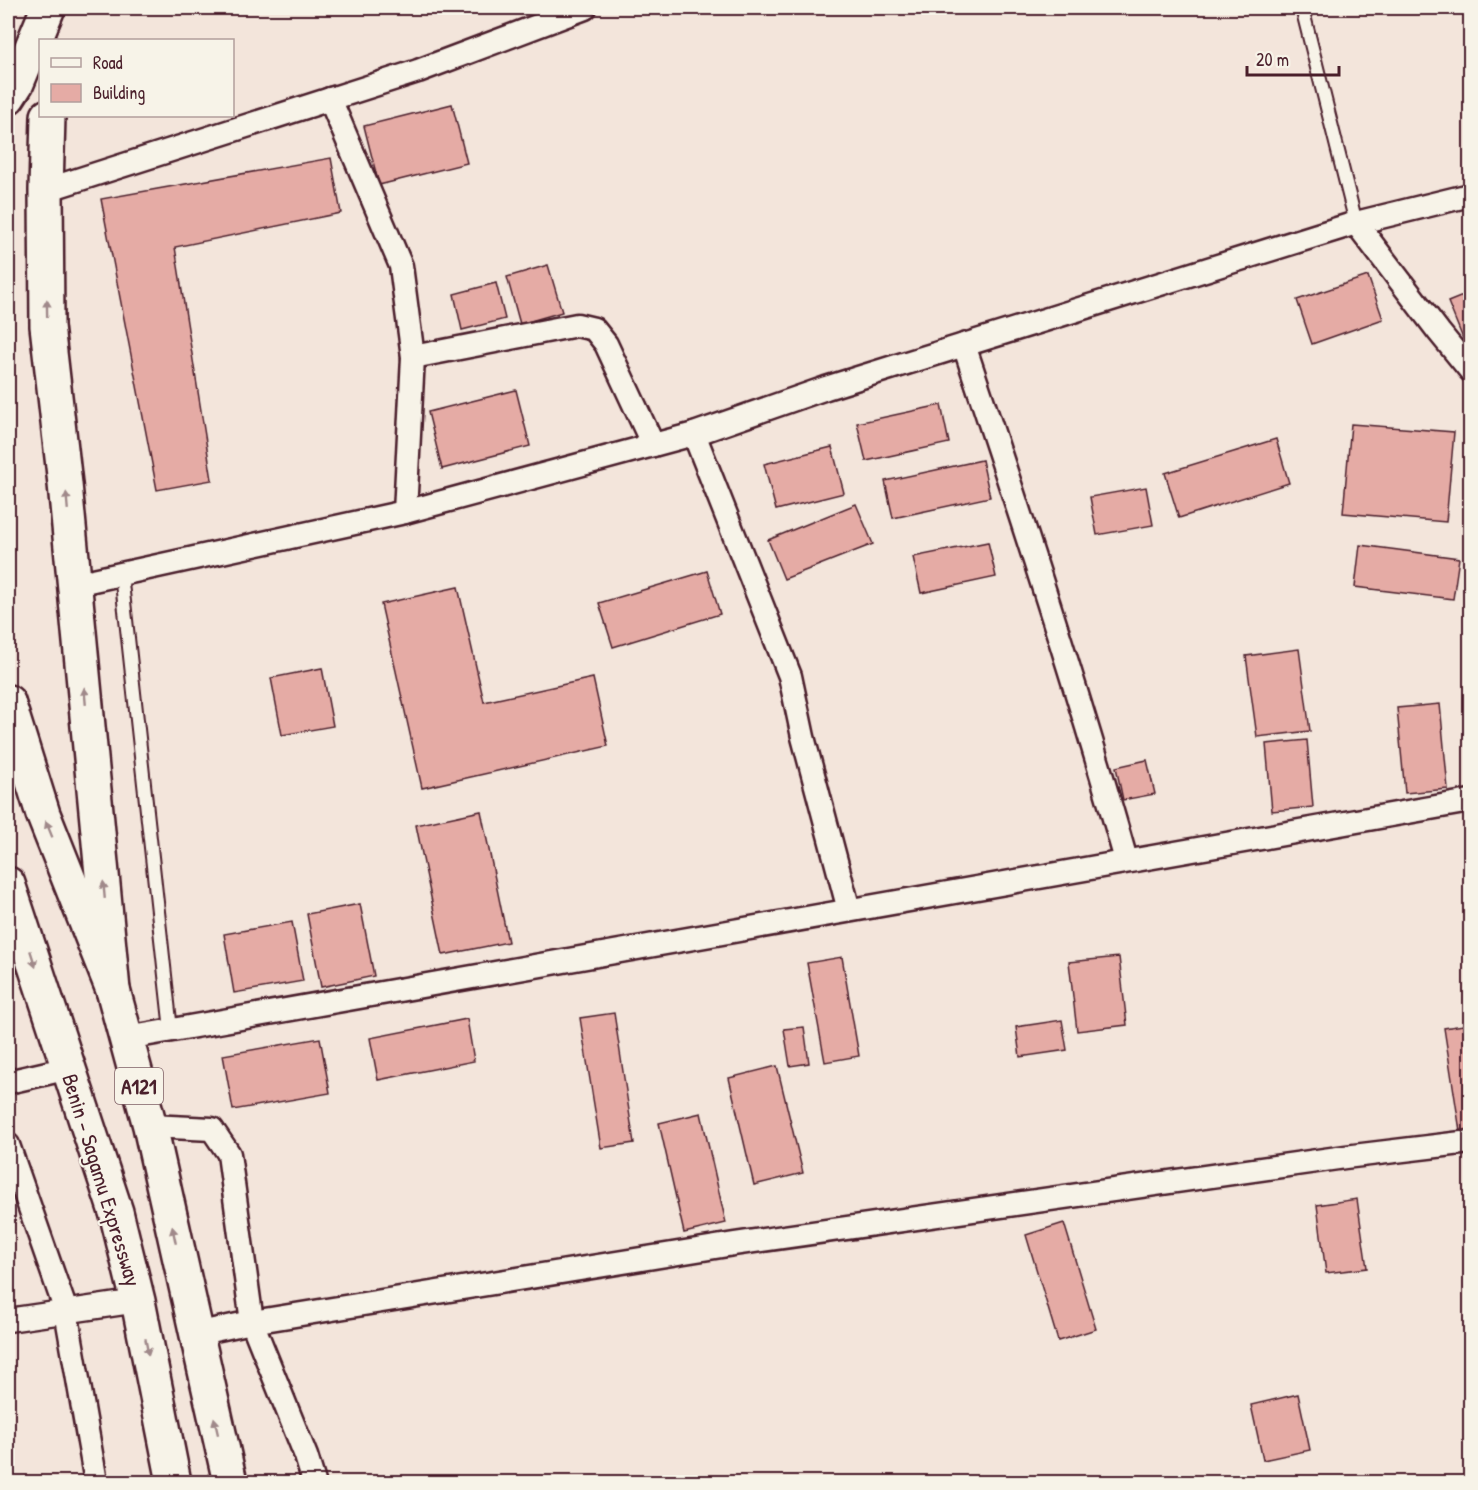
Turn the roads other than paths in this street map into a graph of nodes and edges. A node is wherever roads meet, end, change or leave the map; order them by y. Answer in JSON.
{"nodes":[{"id":1,"x":49,"y":8,"type":"edge"},
{"id":2,"x":585,"y":8,"type":"edge"},
{"id":3,"x":1302,"y":8,"type":"edge"},
{"id":4,"x":50,"y":39,"type":"edge"},
{"id":5,"x":8,"y":97,"type":"edge"},
{"id":6,"x":330,"y":99,"type":"junction"},
{"id":7,"x":48,"y":117,"type":"edge"},
{"id":8,"x":46,"y":190,"type":"junction"},
{"id":9,"x":1470,"y":195,"type":"edge"},
{"id":10,"x":1356,"y":223,"type":"junction"},
{"id":11,"x":964,"y":345,"type":"junction"},
{"id":12,"x":413,"y":357,"type":"junction"},
{"id":13,"x":1470,"y":370,"type":"edge"},
{"id":14,"x":694,"y":434,"type":"junction"},
{"id":15,"x":653,"y":445,"type":"junction"},
{"id":16,"x":405,"y":512,"type":"junction"},
{"id":17,"x":121,"y":574,"type":"junction"},
{"id":18,"x":75,"y":584,"type":"junction"},
{"id":19,"x":8,"y":702,"type":"edge"},
{"id":20,"x":1470,"y":801,"type":"edge"},
{"id":21,"x":1126,"y":860,"type":"junction"},
{"id":22,"x":8,"y":884,"type":"edge"},
{"id":23,"x":849,"y":910,"type":"junction"},
{"id":24,"x":113,"y":990,"type":"junction"},
{"id":25,"x":171,"y":1030,"type":"junction"},
{"id":26,"x":127,"y":1038,"type":"junction"},
{"id":27,"x":69,"y":1068,"type":"junction"},
{"id":28,"x":8,"y":1082,"type":"edge"},
{"id":29,"x":150,"y":1126,"type":"junction"},
{"id":30,"x":1470,"y":1142,"type":"edge"},
{"id":31,"x":8,"y":1145,"type":"edge"},
{"id":32,"x":138,"y":1301,"type":"junction"},
{"id":33,"x":66,"y":1311,"type":"junction"},
{"id":34,"x":8,"y":1320,"type":"edge"},
{"id":35,"x":252,"y":1322,"type":"junction"},
{"id":36,"x":195,"y":1334,"type":"junction"},
{"id":37,"x":96,"y":1482,"type":"edge"},
{"id":38,"x":174,"y":1482,"type":"edge"},
{"id":39,"x":230,"y":1482,"type":"edge"},
{"id":40,"x":314,"y":1482,"type":"edge"}],
"edges":[{"from":1,"to":4,"type":"highway"},
{"from":1,"to":5,"type":"highway"},
{"from":2,"to":6,"type":"street"},
{"from":3,"to":10,"type":"lane"},
{"from":6,"to":8,"type":"street"},
{"from":6,"to":12,"type":"street"},
{"from":7,"to":8,"type":"highway"},
{"from":18,"to":8,"type":"highway","one_way":true},
{"from":9,"to":10,"type":"street"},
{"from":10,"to":11,"type":"street"},
{"from":10,"to":13,"type":"street"},
{"from":11,"to":14,"type":"street"},
{"from":11,"to":21,"type":"street"},
{"from":12,"to":15,"type":"street"},
{"from":12,"to":16,"type":"street"},
{"from":14,"to":15,"type":"street"},
{"from":14,"to":23,"type":"street"},
{"from":15,"to":16,"type":"street"},
{"from":16,"to":17,"type":"street"},
{"from":17,"to":18,"type":"street"},
{"from":17,"to":25,"type":"lane"},
{"from":24,"to":18,"type":"highway","one_way":true},
{"from":24,"to":19,"type":"highway","number":"A121","one_way":true},
{"from":20,"to":21,"type":"street"},
{"from":21,"to":23,"type":"street"},
{"from":22,"to":27,"type":"highway","name":"Benin - Sagamu Expressway","number":"A121","one_way":true},
{"from":23,"to":25,"type":"street"},
{"from":24,"to":26,"type":"highway","number":"A121"},
{"from":25,"to":26,"type":"street"},
{"from":26,"to":29,"type":"highway","number":"A121"},
{"from":27,"to":28,"type":"street"},
{"from":27,"to":32,"type":"highway","name":"Benin - Sagamu Expressway","number":"A121"},
{"from":29,"to":35,"type":"street"},
{"from":36,"to":29,"type":"highway","number":"A121","one_way":true},
{"from":30,"to":35,"type":"street"},
{"from":31,"to":33,"type":"street"},
{"from":32,"to":33,"type":"street"},
{"from":32,"to":38,"type":"highway","name":"Benin - Sagamu Expressway","number":"A121","one_way":true},
{"from":33,"to":34,"type":"street"},
{"from":33,"to":37,"type":"street"},
{"from":35,"to":36,"type":"street"},
{"from":35,"to":40,"type":"street"},
{"from":39,"to":36,"type":"highway","number":"A121","one_way":true}]}
